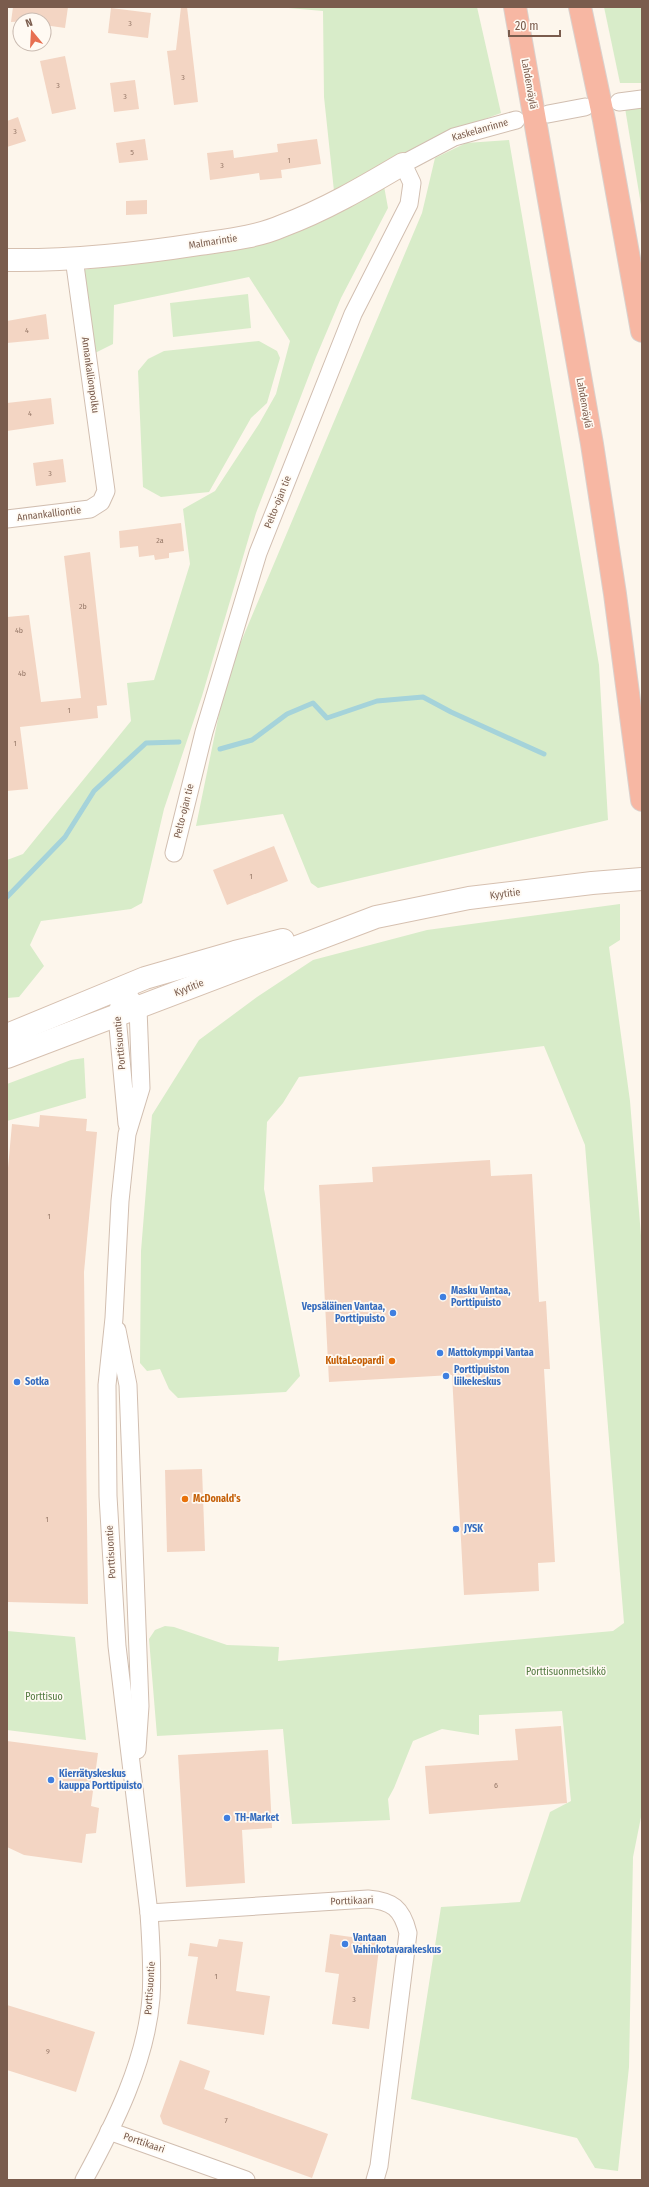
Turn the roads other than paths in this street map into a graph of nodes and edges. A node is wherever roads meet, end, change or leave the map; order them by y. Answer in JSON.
{"nodes":[{"id":1,"x":515,"y":7,"type":"edge"},
{"id":2,"x":580,"y":7,"type":"edge"},
{"id":3,"x":642,"y":99,"type":"edge"},
{"id":4,"x":619,"y":102,"type":"dead end"},
{"id":5,"x":585,"y":107,"type":"dead end"},
{"id":6,"x":548,"y":114,"type":"dead end"},
{"id":7,"x":516,"y":120,"type":"dead end"},
{"id":8,"x":404,"y":164,"type":"junction"},
{"id":9,"x":74,"y":258,"type":"junction"},
{"id":10,"x":7,"y":260,"type":"edge"},
{"id":11,"x":642,"y":331,"type":"edge"},
{"id":12,"x":106,"y":491,"type":"joint"},
{"id":13,"x":7,"y":520,"type":"edge"},
{"id":14,"x":642,"y":800,"type":"edge"},
{"id":15,"x":174,"y":853,"type":"dead end"},
{"id":16,"x":642,"y":879,"type":"edge"},
{"id":17,"x":370,"y":919,"type":"junction"},
{"id":18,"x":122,"y":987,"type":"junction"},
{"id":19,"x":138,"y":1008,"type":"junction"},
{"id":20,"x":117,"y":1016,"type":"junction"},
{"id":21,"x":7,"y":1035,"type":"edge"},
{"id":22,"x":7,"y":1057,"type":"edge"},
{"id":23,"x":128,"y":1134,"type":"junction"},
{"id":24,"x":114,"y":1318,"type":"junction"},
{"id":25,"x":135,"y":1784,"type":"junction"},
{"id":26,"x":149,"y":1913,"type":"junction"},
{"id":27,"x":108,"y":2131,"type":"junction"},
{"id":28,"x":84,"y":2180,"type":"edge"},
{"id":29,"x":246,"y":2180,"type":"edge"},
{"id":30,"x":375,"y":2180,"type":"edge"}],
"edges":[{"from":1,"to":14,"type":"highway","name":"Lahdenväylä"},
{"from":2,"to":11,"type":"highway"},
{"from":3,"to":4,"type":"street"},
{"from":5,"to":6,"type":"street"},
{"from":7,"to":8,"type":"street","name":"Kaskelanrinne"},
{"from":8,"to":9,"type":"main road","name":"Malmarintie"},
{"from":8,"to":15,"type":"street","name":"Pelto-ojan tie"},
{"from":9,"to":10,"type":"main road","name":"Malmarintie"},
{"from":9,"to":12,"type":"street","name":"Annankallionpolku"},
{"from":12,"to":13,"type":"street","name":"Annankalliontie"},
{"from":16,"to":17,"type":"main road","name":"Kyytitie"},
{"from":17,"to":18,"type":"main road","name":"Kyytitie"},
{"from":17,"to":19,"type":"main road","name":"Kyytitie"},
{"from":18,"to":19,"type":"street"},
{"from":18,"to":20,"type":"street","name":"Porttisuontie"},
{"from":18,"to":21,"type":"main road","name":"Kyytitie"},
{"from":19,"to":20,"type":"main road","name":"Kyytitie"},
{"from":19,"to":23,"type":"street","name":"Porttisuontie"},
{"from":20,"to":22,"type":"main road","name":"Kyytitie"},
{"from":20,"to":23,"type":"street","name":"Porttisuontie"},
{"from":23,"to":24,"type":"street","name":"Porttisuontie"},
{"from":24,"to":25,"type":"street","name":"Porttisuontie"},
{"from":24,"to":25,"type":"street","name":"Porttisuontie"},
{"from":25,"to":26,"type":"street","name":"Porttisuontie"},
{"from":26,"to":27,"type":"street","name":"Porttisuontie"},
{"from":26,"to":30,"type":"street","name":"Porttikaari"},
{"from":27,"to":28,"type":"street","name":"Porttisuontie"},
{"from":27,"to":29,"type":"street","name":"Porttikaari"}]}
